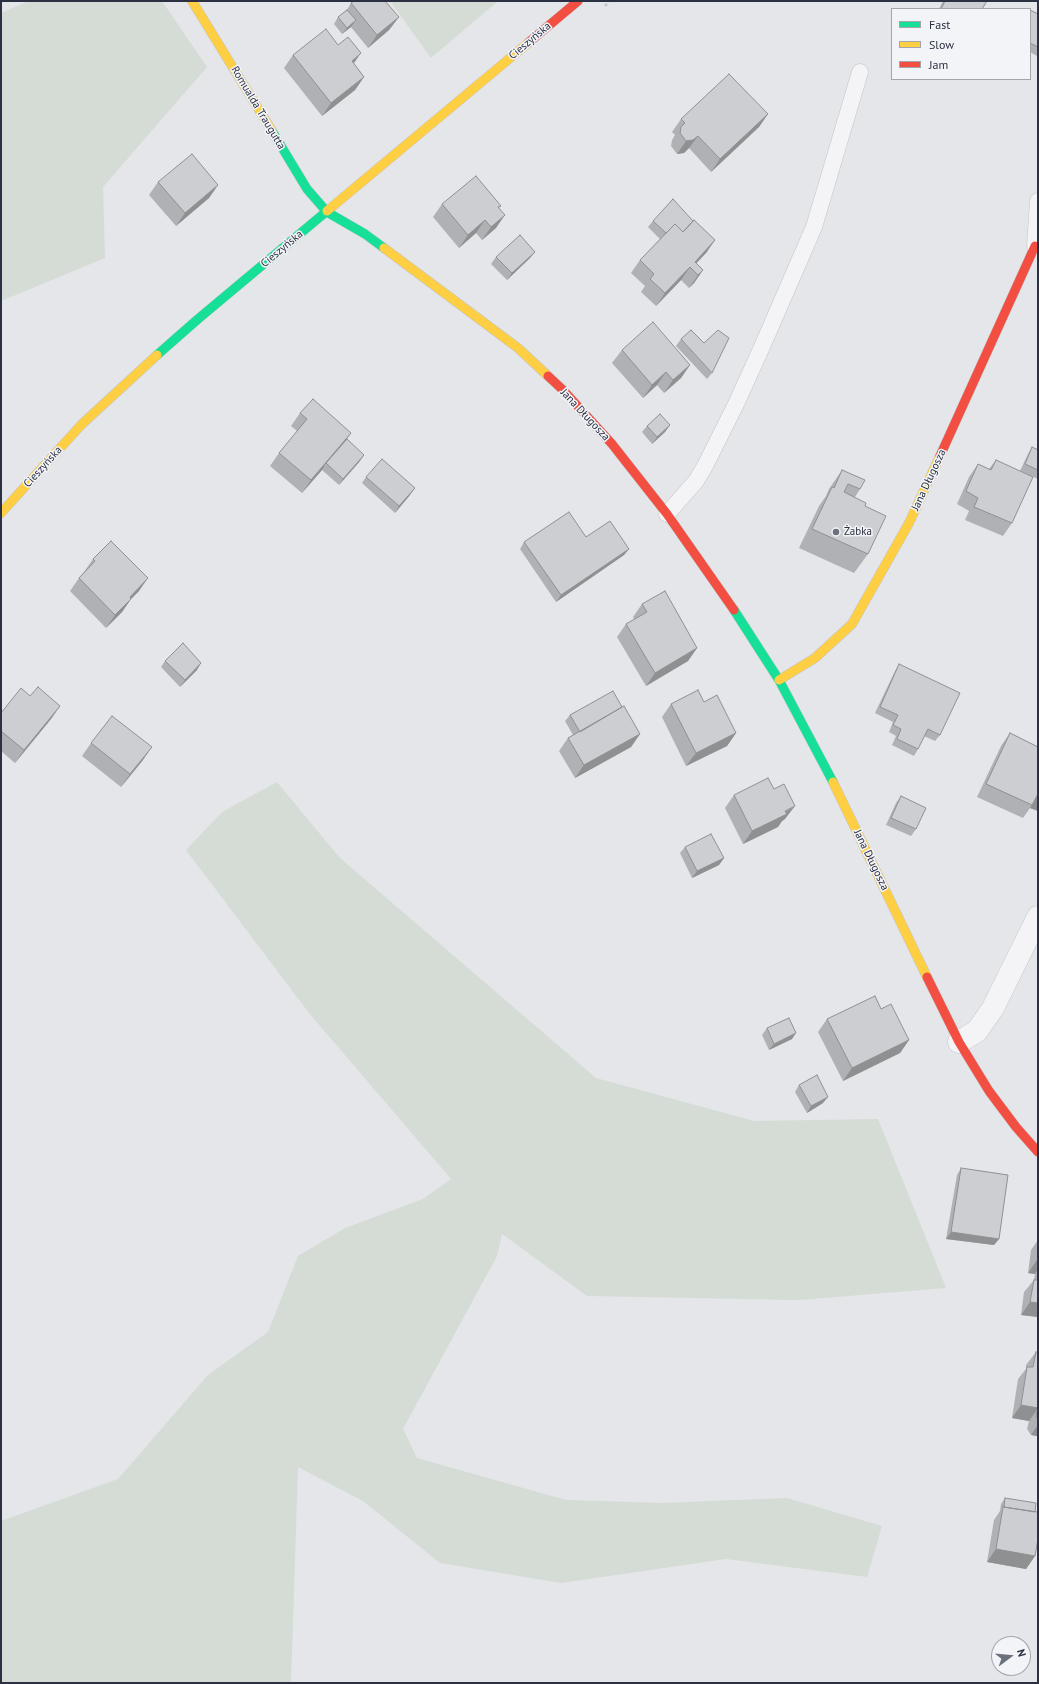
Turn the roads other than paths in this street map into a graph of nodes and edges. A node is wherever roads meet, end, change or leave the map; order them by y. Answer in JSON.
{"nodes":[{"id":1,"x":192,"y":1,"type":"edge"},
{"id":2,"x":578,"y":1,"type":"edge"},
{"id":3,"x":860,"y":72,"type":"dead end"},
{"id":4,"x":1038,"y":201,"type":"edge"},
{"id":5,"x":327,"y":212,"type":"junction"},
{"id":6,"x":1036,"y":243,"type":"edge"},
{"id":7,"x":1,"y":513,"type":"edge"},
{"id":8,"x":667,"y":514,"type":"junction"},
{"id":9,"x":779,"y":680,"type":"junction"},
{"id":10,"x":1038,"y":917,"type":"edge"},
{"id":11,"x":959,"y":1042,"type":"junction"},
{"id":12,"x":1038,"y":1152,"type":"edge"}],
"edges":[{"from":1,"to":5,"type":"street","name":"Romualda Traugutta"},
{"from":2,"to":5,"type":"street","name":"Cieszyńska"},
{"from":3,"to":8,"type":"lane"},
{"from":4,"to":6,"type":"lane"},
{"from":5,"to":7,"type":"street","name":"Cieszyńska"},
{"from":5,"to":8,"type":"street","name":"Jana Długosza"},
{"from":6,"to":9,"type":"street","name":"Jana Długosza"},
{"from":8,"to":9,"type":"street","name":"Jana Długosza"},
{"from":9,"to":11,"type":"street","name":"Jana Długosza"},
{"from":10,"to":11,"type":"street"},
{"from":11,"to":12,"type":"street","name":"Jana Długosza"}]}
